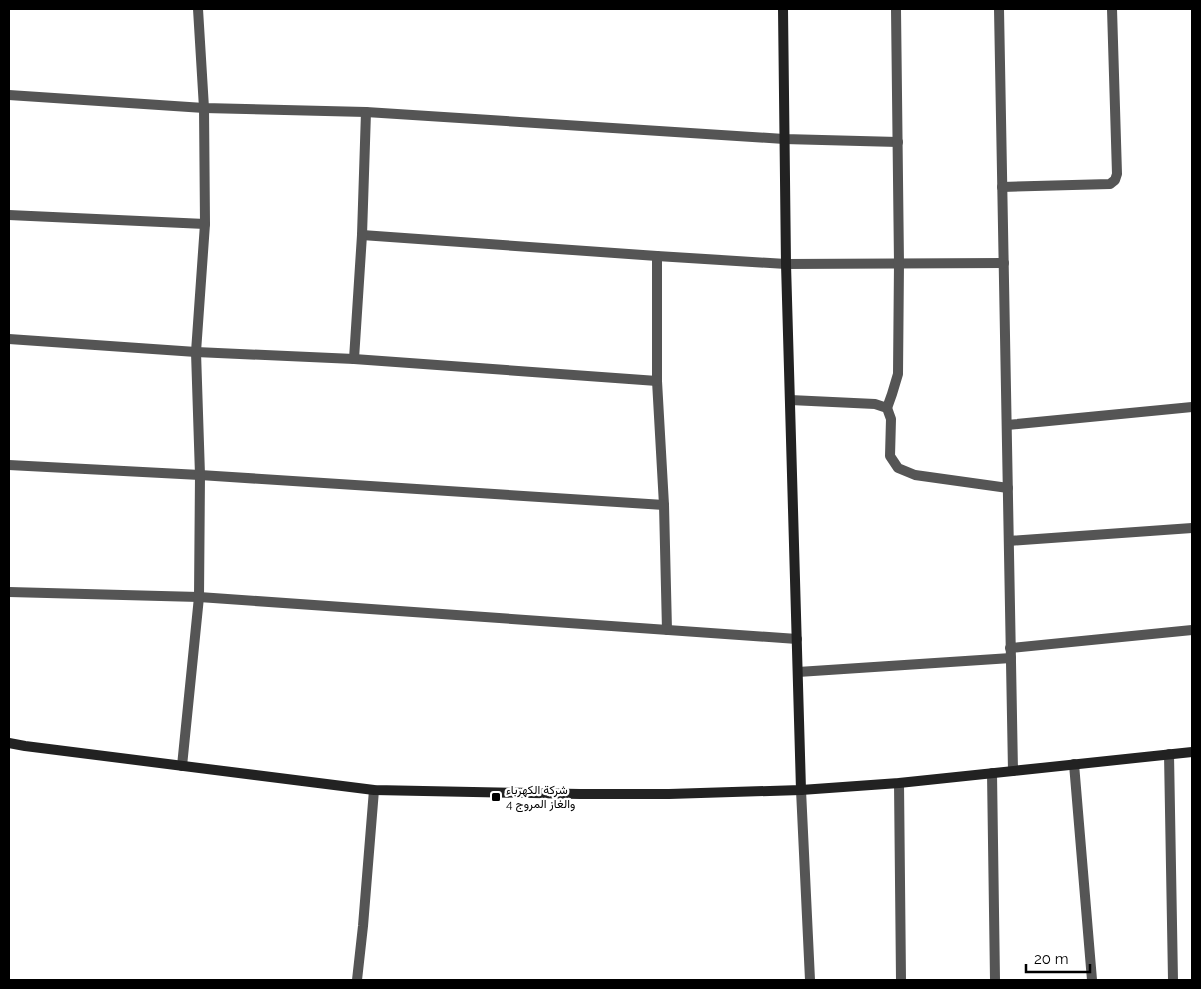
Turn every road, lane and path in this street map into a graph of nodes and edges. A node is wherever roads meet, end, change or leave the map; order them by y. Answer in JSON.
{"nodes":[{"id":1,"x":198,"y":9,"type":"edge"},
{"id":2,"x":783,"y":9,"type":"edge"},
{"id":3,"x":896,"y":9,"type":"edge"},
{"id":4,"x":999,"y":9,"type":"edge"},
{"id":5,"x":1112,"y":9,"type":"edge"},
{"id":6,"x":9,"y":95,"type":"edge"},
{"id":7,"x":204,"y":108,"type":"junction"},
{"id":8,"x":366,"y":112,"type":"junction"},
{"id":9,"x":784,"y":139,"type":"junction"},
{"id":10,"x":898,"y":142,"type":"junction"},
{"id":11,"x":1002,"y":187,"type":"junction"},
{"id":12,"x":9,"y":215,"type":"edge"},
{"id":13,"x":205,"y":224,"type":"junction"},
{"id":14,"x":362,"y":235,"type":"junction"},
{"id":15,"x":657,"y":256,"type":"junction"},
{"id":16,"x":899,"y":263,"type":"junction"},
{"id":17,"x":1004,"y":263,"type":"junction"},
{"id":18,"x":786,"y":264,"type":"junction"},
{"id":19,"x":9,"y":339,"type":"edge"},
{"id":20,"x":196,"y":352,"type":"junction"},
{"id":21,"x":354,"y":359,"type":"junction"},
{"id":22,"x":658,"y":381,"type":"junction"},
{"id":23,"x":790,"y":400,"type":"junction"},
{"id":24,"x":1192,"y":407,"type":"edge"},
{"id":25,"x":887,"y":408,"type":"junction"},
{"id":26,"x":1007,"y":425,"type":"junction"},
{"id":27,"x":9,"y":465,"type":"edge"},
{"id":28,"x":200,"y":474,"type":"junction"},
{"id":29,"x":1008,"y":488,"type":"junction"},
{"id":30,"x":664,"y":505,"type":"junction"},
{"id":31,"x":1192,"y":528,"type":"edge"},
{"id":32,"x":1009,"y":541,"type":"junction"},
{"id":33,"x":9,"y":592,"type":"edge"},
{"id":34,"x":199,"y":597,"type":"junction"},
{"id":35,"x":667,"y":630,"type":"junction"},
{"id":36,"x":1192,"y":630,"type":"edge"},
{"id":37,"x":797,"y":639,"type":"junction"},
{"id":38,"x":1011,"y":653,"type":"junction"},
{"id":39,"x":798,"y":672,"type":"junction"},
{"id":40,"x":9,"y":744,"type":"edge"},
{"id":41,"x":1192,"y":752,"type":"edge"},
{"id":42,"x":1169,"y":754,"type":"junction"},
{"id":43,"x":1074,"y":764,"type":"junction"},
{"id":44,"x":182,"y":766,"type":"junction"},
{"id":45,"x":1012,"y":771,"type":"junction"},
{"id":46,"x":992,"y":773,"type":"junction"},
{"id":47,"x":899,"y":783,"type":"junction"},
{"id":48,"x":374,"y":790,"type":"junction"},
{"id":49,"x":801,"y":790,"type":"junction"},
{"id":50,"x":357,"y":980,"type":"edge"},
{"id":51,"x":810,"y":980,"type":"edge"},
{"id":52,"x":900,"y":980,"type":"edge"},
{"id":53,"x":996,"y":980,"type":"edge"},
{"id":54,"x":1092,"y":980,"type":"edge"},
{"id":55,"x":1173,"y":980,"type":"edge"}],
"edges":[{"from":1,"to":7,"type":"street"},
{"from":2,"to":9,"type":"street"},
{"from":3,"to":10,"type":"street"},
{"from":4,"to":11,"type":"street"},
{"from":5,"to":11,"type":"street"},
{"from":6,"to":7,"type":"street"},
{"from":7,"to":8,"type":"street"},
{"from":7,"to":13,"type":"street"},
{"from":8,"to":9,"type":"street"},
{"from":8,"to":14,"type":"street"},
{"from":9,"to":10,"type":"street"},
{"from":9,"to":18,"type":"street"},
{"from":10,"to":16,"type":"street"},
{"from":11,"to":17,"type":"street"},
{"from":12,"to":13,"type":"street"},
{"from":13,"to":20,"type":"street"},
{"from":14,"to":15,"type":"street"},
{"from":14,"to":21,"type":"street"},
{"from":15,"to":18,"type":"street"},
{"from":15,"to":22,"type":"street"},
{"from":16,"to":17,"type":"street"},
{"from":16,"to":18,"type":"street"},
{"from":16,"to":25,"type":"street"},
{"from":17,"to":26,"type":"street"},
{"from":18,"to":23,"type":"street"},
{"from":19,"to":20,"type":"street"},
{"from":20,"to":21,"type":"street"},
{"from":20,"to":28,"type":"street"},
{"from":21,"to":22,"type":"street"},
{"from":22,"to":30,"type":"street"},
{"from":23,"to":25,"type":"street"},
{"from":23,"to":37,"type":"street"},
{"from":24,"to":26,"type":"street"},
{"from":25,"to":29,"type":"street"},
{"from":26,"to":29,"type":"street"},
{"from":27,"to":28,"type":"street"},
{"from":28,"to":30,"type":"street"},
{"from":28,"to":34,"type":"street"},
{"from":29,"to":32,"type":"street"},
{"from":30,"to":35,"type":"street"},
{"from":31,"to":32,"type":"street"},
{"from":32,"to":38,"type":"street"},
{"from":33,"to":34,"type":"street"},
{"from":34,"to":35,"type":"street"},
{"from":34,"to":44,"type":"street"},
{"from":35,"to":37,"type":"street"},
{"from":36,"to":38,"type":"street"},
{"from":37,"to":39,"type":"street"},
{"from":38,"to":39,"type":"street"},
{"from":38,"to":45,"type":"street"},
{"from":39,"to":49,"type":"street"},
{"from":40,"to":44,"type":"street"},
{"from":41,"to":42,"type":"street"},
{"from":42,"to":43,"type":"street"},
{"from":42,"to":55,"type":"street"},
{"from":43,"to":45,"type":"street"},
{"from":43,"to":54,"type":"street"},
{"from":44,"to":48,"type":"street"},
{"from":45,"to":46,"type":"street"},
{"from":46,"to":47,"type":"street"},
{"from":46,"to":53,"type":"street"},
{"from":47,"to":49,"type":"street"},
{"from":47,"to":52,"type":"street"},
{"from":48,"to":49,"type":"street"},
{"from":48,"to":50,"type":"street"},
{"from":49,"to":51,"type":"street"}]}
